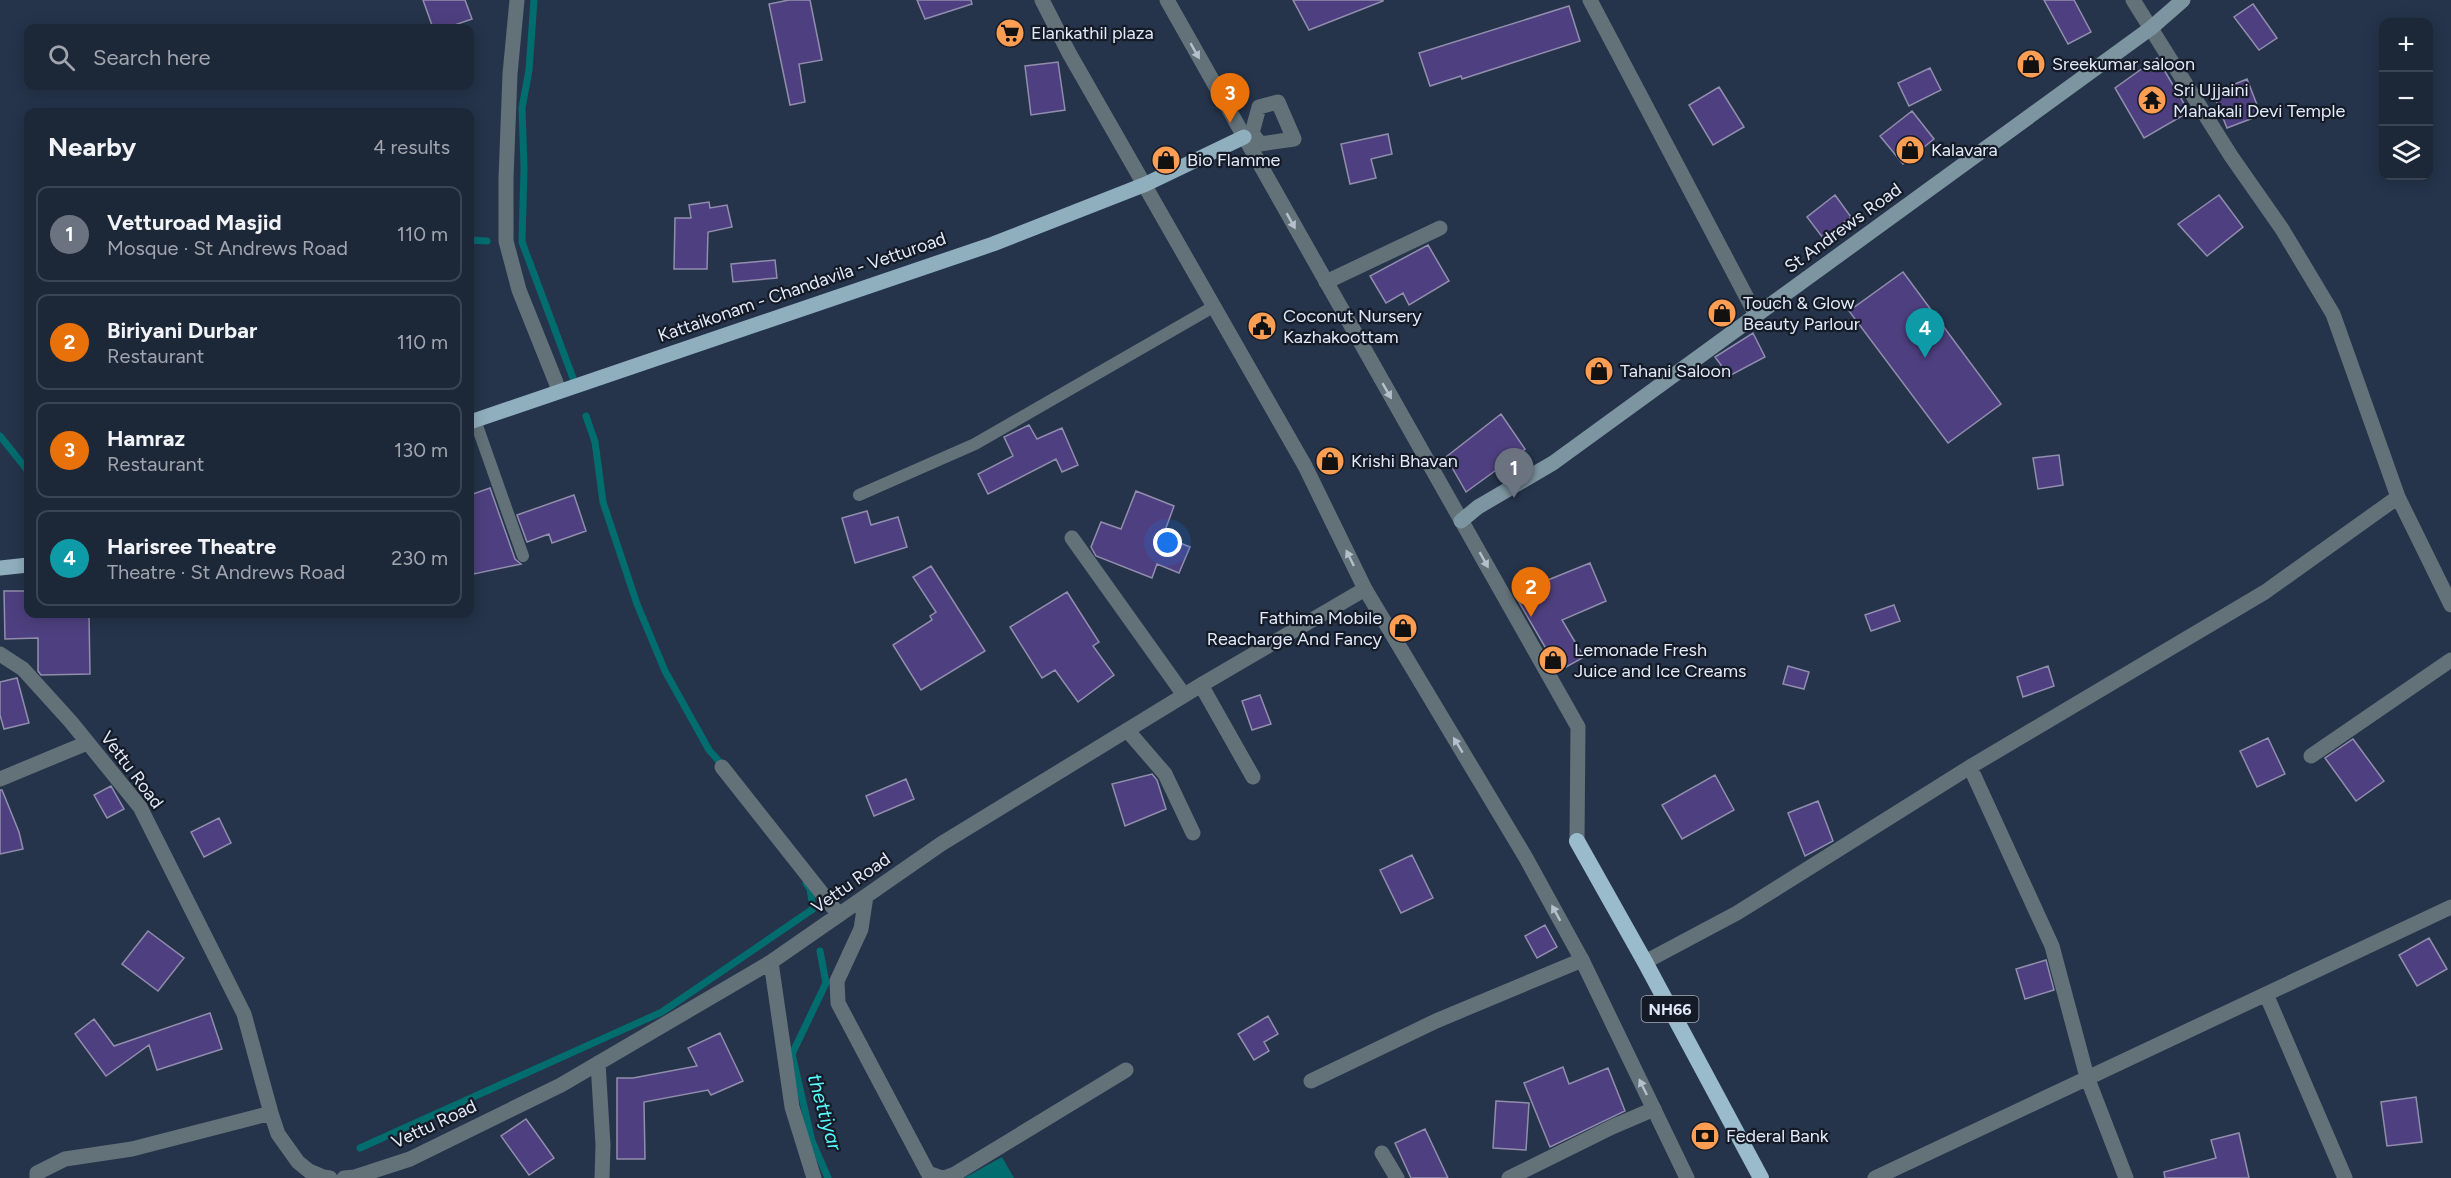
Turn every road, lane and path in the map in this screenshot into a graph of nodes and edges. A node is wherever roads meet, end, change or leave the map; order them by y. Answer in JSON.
{"nodes":[{"id":1,"x":517,"y":0,"type":"edge"},
{"id":2,"x":1042,"y":0,"type":"edge"},
{"id":3,"x":1167,"y":0,"type":"edge"},
{"id":4,"x":1590,"y":0,"type":"edge"},
{"id":5,"x":2133,"y":0,"type":"edge"},
{"id":6,"x":2183,"y":0,"type":"edge"},
{"id":7,"x":2151,"y":27,"type":"junction"},
{"id":8,"x":1248,"y":135,"type":"junction"},
{"id":9,"x":1146,"y":184,"type":"junction"},
{"id":10,"x":1440,"y":228,"type":"dead end"},
{"id":11,"x":1326,"y":282,"type":"junction"},
{"id":12,"x":1213,"y":307,"type":"junction"},
{"id":13,"x":1756,"y":315,"type":"junction"},
{"id":14,"x":560,"y":390,"type":"junction"},
{"id":15,"x":474,"y":420,"type":"edge"},
{"id":16,"x":474,"y":426,"type":"edge"},
{"id":17,"x":860,"y":495,"type":"dead end"},
{"id":18,"x":2398,"y":496,"type":"junction"},
{"id":19,"x":1461,"y":520,"type":"junction"},
{"id":20,"x":1072,"y":538,"type":"dead end"},
{"id":21,"x":523,"y":556,"type":"dead end"},
{"id":22,"x":24,"y":565,"type":"edge"},
{"id":23,"x":0,"y":568,"type":"edge"},
{"id":24,"x":1365,"y":589,"type":"junction"},
{"id":25,"x":2451,"y":604,"type":"edge"},
{"id":26,"x":0,"y":654,"type":"edge"},
{"id":27,"x":2451,"y":660,"type":"edge"},
{"id":28,"x":1201,"y":685,"type":"junction"},
{"id":29,"x":1184,"y":695,"type":"junction"},
{"id":30,"x":1127,"y":730,"type":"junction"},
{"id":31,"x":87,"y":743,"type":"junction"},
{"id":32,"x":2311,"y":756,"type":"dead end"},
{"id":33,"x":723,"y":767,"type":"dead end"},
{"id":34,"x":1970,"y":767,"type":"junction"},
{"id":35,"x":1253,"y":777,"type":"dead end"},
{"id":36,"x":0,"y":779,"type":"edge"},
{"id":37,"x":1193,"y":833,"type":"dead end"},
{"id":38,"x":1577,"y":841,"type":"joint"},
{"id":39,"x":866,"y":896,"type":"junction"},
{"id":40,"x":2451,"y":907,"type":"edge"},
{"id":41,"x":839,"y":915,"type":"junction"},
{"id":42,"x":1582,"y":960,"type":"junction"},
{"id":43,"x":771,"y":962,"type":"junction"},
{"id":44,"x":1646,"y":962,"type":"junction"},
{"id":45,"x":2266,"y":994,"type":"junction"},
{"id":46,"x":598,"y":1064,"type":"junction"},
{"id":47,"x":1126,"y":1070,"type":"dead end"},
{"id":48,"x":2087,"y":1077,"type":"junction"},
{"id":49,"x":1311,"y":1081,"type":"dead end"},
{"id":50,"x":1654,"y":1109,"type":"junction"},
{"id":51,"x":271,"y":1113,"type":"junction"},
{"id":52,"x":1382,"y":1153,"type":"dead end"},
{"id":53,"x":37,"y":1178,"type":"edge"},
{"id":54,"x":330,"y":1178,"type":"edge"},
{"id":55,"x":351,"y":1178,"type":"edge"},
{"id":56,"x":602,"y":1178,"type":"edge"},
{"id":57,"x":814,"y":1178,"type":"edge"},
{"id":58,"x":943,"y":1178,"type":"edge"},
{"id":59,"x":1397,"y":1178,"type":"edge"},
{"id":60,"x":1509,"y":1178,"type":"edge"},
{"id":61,"x":1687,"y":1178,"type":"edge"},
{"id":62,"x":1761,"y":1178,"type":"edge"},
{"id":63,"x":1875,"y":1178,"type":"edge"},
{"id":64,"x":2126,"y":1178,"type":"edge"},
{"id":65,"x":2345,"y":1178,"type":"edge"}],
"edges":[{"from":1,"to":14,"type":"street"},
{"from":2,"to":9,"type":"street"},
{"from":3,"to":8,"type":"street","one_way":true},
{"from":4,"to":13,"type":"street"},
{"from":5,"to":7,"type":"street"},
{"from":6,"to":7,"type":"main road","name":"St Andrews Road"},
{"from":7,"to":13,"type":"main road","name":"St Andrews Road"},
{"from":7,"to":18,"type":"street"},
{"from":8,"to":9,"type":"main road","name":"Kattaikonam - Chandavila - Vetturoad"},
{"from":8,"to":11,"type":"street","one_way":true},
{"from":9,"to":12,"type":"street"},
{"from":9,"to":14,"type":"main road","name":"Kattaikonam - Chandavila - Vetturoad"},
{"from":10,"to":11,"type":"street"},
{"from":11,"to":19,"type":"street","one_way":true},
{"from":12,"to":17,"type":"lane"},
{"from":24,"to":12,"type":"street","one_way":true},
{"from":13,"to":19,"type":"main road","name":"St Andrews Road"},
{"from":14,"to":15,"type":"main road","name":"Kattaikonam - Chandavila - Vetturoad"},
{"from":16,"to":21,"type":"lane"},
{"from":18,"to":25,"type":"street"},
{"from":18,"to":34,"type":"street"},
{"from":19,"to":38,"type":"street","one_way":true},
{"from":20,"to":29,"type":"street"},
{"from":22,"to":23,"type":"main road"},
{"from":24,"to":28,"type":"street","name":"Vettu Road"},
{"from":42,"to":24,"type":"street","one_way":true},
{"from":26,"to":31,"type":"street","name":"Vettu Road"},
{"from":27,"to":32,"type":"street"},
{"from":28,"to":29,"type":"street","name":"Vettu Road"},
{"from":28,"to":35,"type":"street"},
{"from":29,"to":30,"type":"street","name":"Vettu Road"},
{"from":30,"to":37,"type":"street"},
{"from":30,"to":39,"type":"street","name":"Vettu Road"},
{"from":31,"to":36,"type":"street"},
{"from":31,"to":51,"type":"street","name":"Vettu Road"},
{"from":33,"to":41,"type":"street"},
{"from":34,"to":44,"type":"street"},
{"from":34,"to":48,"type":"street"},
{"from":38,"to":44,"type":"highway","number":"NH66"},
{"from":39,"to":41,"type":"street","name":"Vettu Road"},
{"from":39,"to":58,"type":"street"},
{"from":40,"to":45,"type":"street"},
{"from":41,"to":43,"type":"street","name":"Vettu Road"},
{"from":42,"to":49,"type":"street"},
{"from":50,"to":42,"type":"street","one_way":true},
{"from":43,"to":46,"type":"street","name":"Vettu Road"},
{"from":43,"to":57,"type":"street"},
{"from":44,"to":62,"type":"highway","number":"NH66"},
{"from":45,"to":48,"type":"street"},
{"from":45,"to":65,"type":"street"},
{"from":46,"to":55,"type":"street","name":"Vettu Road"},
{"from":46,"to":56,"type":"street"},
{"from":47,"to":58,"type":"street"},
{"from":48,"to":63,"type":"street"},
{"from":48,"to":64,"type":"street"},
{"from":50,"to":60,"type":"street"},
{"from":50,"to":61,"type":"street"},
{"from":51,"to":53,"type":"street"},
{"from":51,"to":54,"type":"street","name":"Vettu Road"},
{"from":52,"to":59,"type":"street"}]}
